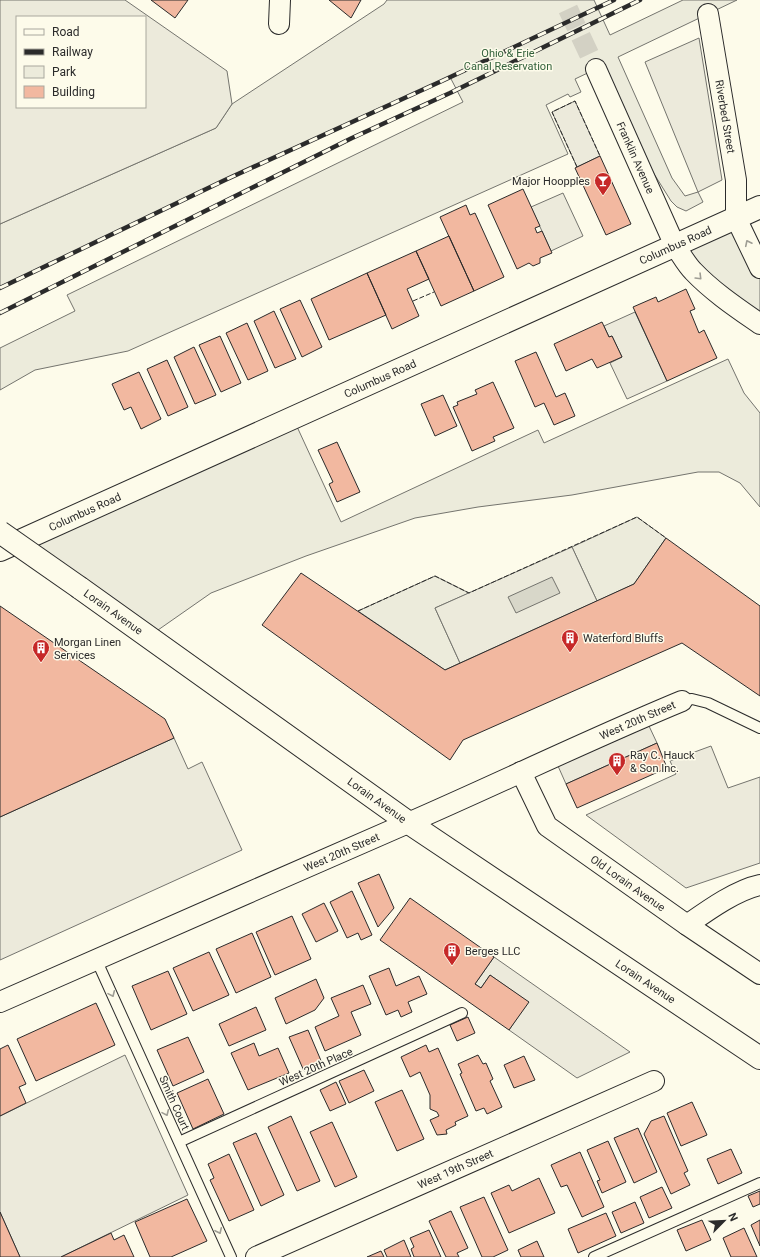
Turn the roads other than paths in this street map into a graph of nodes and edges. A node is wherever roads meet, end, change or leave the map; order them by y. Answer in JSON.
{"nodes":[{"id":1,"x":280,"y":0,"type":"edge"},
{"id":2,"x":708,"y":14,"type":"dead end"},
{"id":3,"x":279,"y":24,"type":"dead end"},
{"id":4,"x":596,"y":69,"type":"tunnel mouth"},
{"id":5,"x":760,"y":207,"type":"edge"},
{"id":6,"x":736,"y":218,"type":"junction"},
{"id":7,"x":675,"y":246,"type":"junction"},
{"id":8,"x":760,"y":268,"type":"edge"},
{"id":9,"x":760,"y":324,"type":"edge"},
{"id":10,"x":0,"y":532,"type":"edge"},
{"id":11,"x":0,"y":550,"type":"edge"},
{"id":12,"x":682,"y":701,"type":"joint"},
{"id":13,"x":760,"y":728,"type":"edge"},
{"id":14,"x":521,"y":772,"type":"junction"},
{"id":15,"x":409,"y":823,"type":"junction"},
{"id":16,"x":760,"y":885,"type":"edge"},
{"id":17,"x":687,"y":925,"type":"junction"},
{"id":18,"x":96,"y":959,"type":"junction"},
{"id":19,"x":760,"y":974,"type":"edge"},
{"id":20,"x":0,"y":1002,"type":"edge"},
{"id":21,"x":462,"y":1013,"type":"dead end"},
{"id":22,"x":760,"y":1058,"type":"edge"},
{"id":23,"x":654,"y":1081,"type":"dead end"},
{"id":24,"x":179,"y":1142,"type":"junction"},
{"id":25,"x":760,"y":1183,"type":"edge"},
{"id":26,"x":231,"y":1257,"type":"edge"},
{"id":27,"x":256,"y":1257,"type":"edge"},
{"id":28,"x":594,"y":1257,"type":"edge"}],
"edges":[{"from":1,"to":3,"type":"street"},
{"from":2,"to":6,"type":"street","name":"Riverbed Street"},
{"from":4,"to":7,"type":"street","name":"Franklin Avenue"},
{"from":5,"to":6,"type":"main road","name":"Columbus Road"},
{"from":6,"to":7,"type":"main road","name":"Columbus Road"},
{"from":8,"to":6,"type":"street","one_way":true},
{"from":7,"to":9,"type":"street","name":"Franklin Avenue","one_way":true},
{"from":7,"to":11,"type":"main road","name":"Columbus Road"},
{"from":10,"to":15,"type":"main road","name":"Lorain Avenue","bridge":true},
{"from":12,"to":13,"type":"lane"},
{"from":12,"to":14,"type":"street","name":"West 20th Street"},
{"from":14,"to":15,"type":"street","name":"West 20th Street"},
{"from":14,"to":17,"type":"street","name":"Old Lorain Avenue"},
{"from":15,"to":18,"type":"street","name":"West 20th Street"},
{"from":15,"to":22,"type":"main road","name":"Lorain Avenue"},
{"from":16,"to":17,"type":"street"},
{"from":17,"to":19,"type":"street","name":"Old Lorain Avenue"},
{"from":18,"to":20,"type":"street","name":"West 20th Street"},
{"from":18,"to":24,"type":"lane","name":"Smith Court","one_way":true},
{"from":21,"to":24,"type":"lane","name":"West 20th Place"},
{"from":23,"to":27,"type":"street","name":"West 19th Street"},
{"from":24,"to":26,"type":"lane","name":"Smith Court","one_way":true},
{"from":25,"to":28,"type":"lane"}]}
